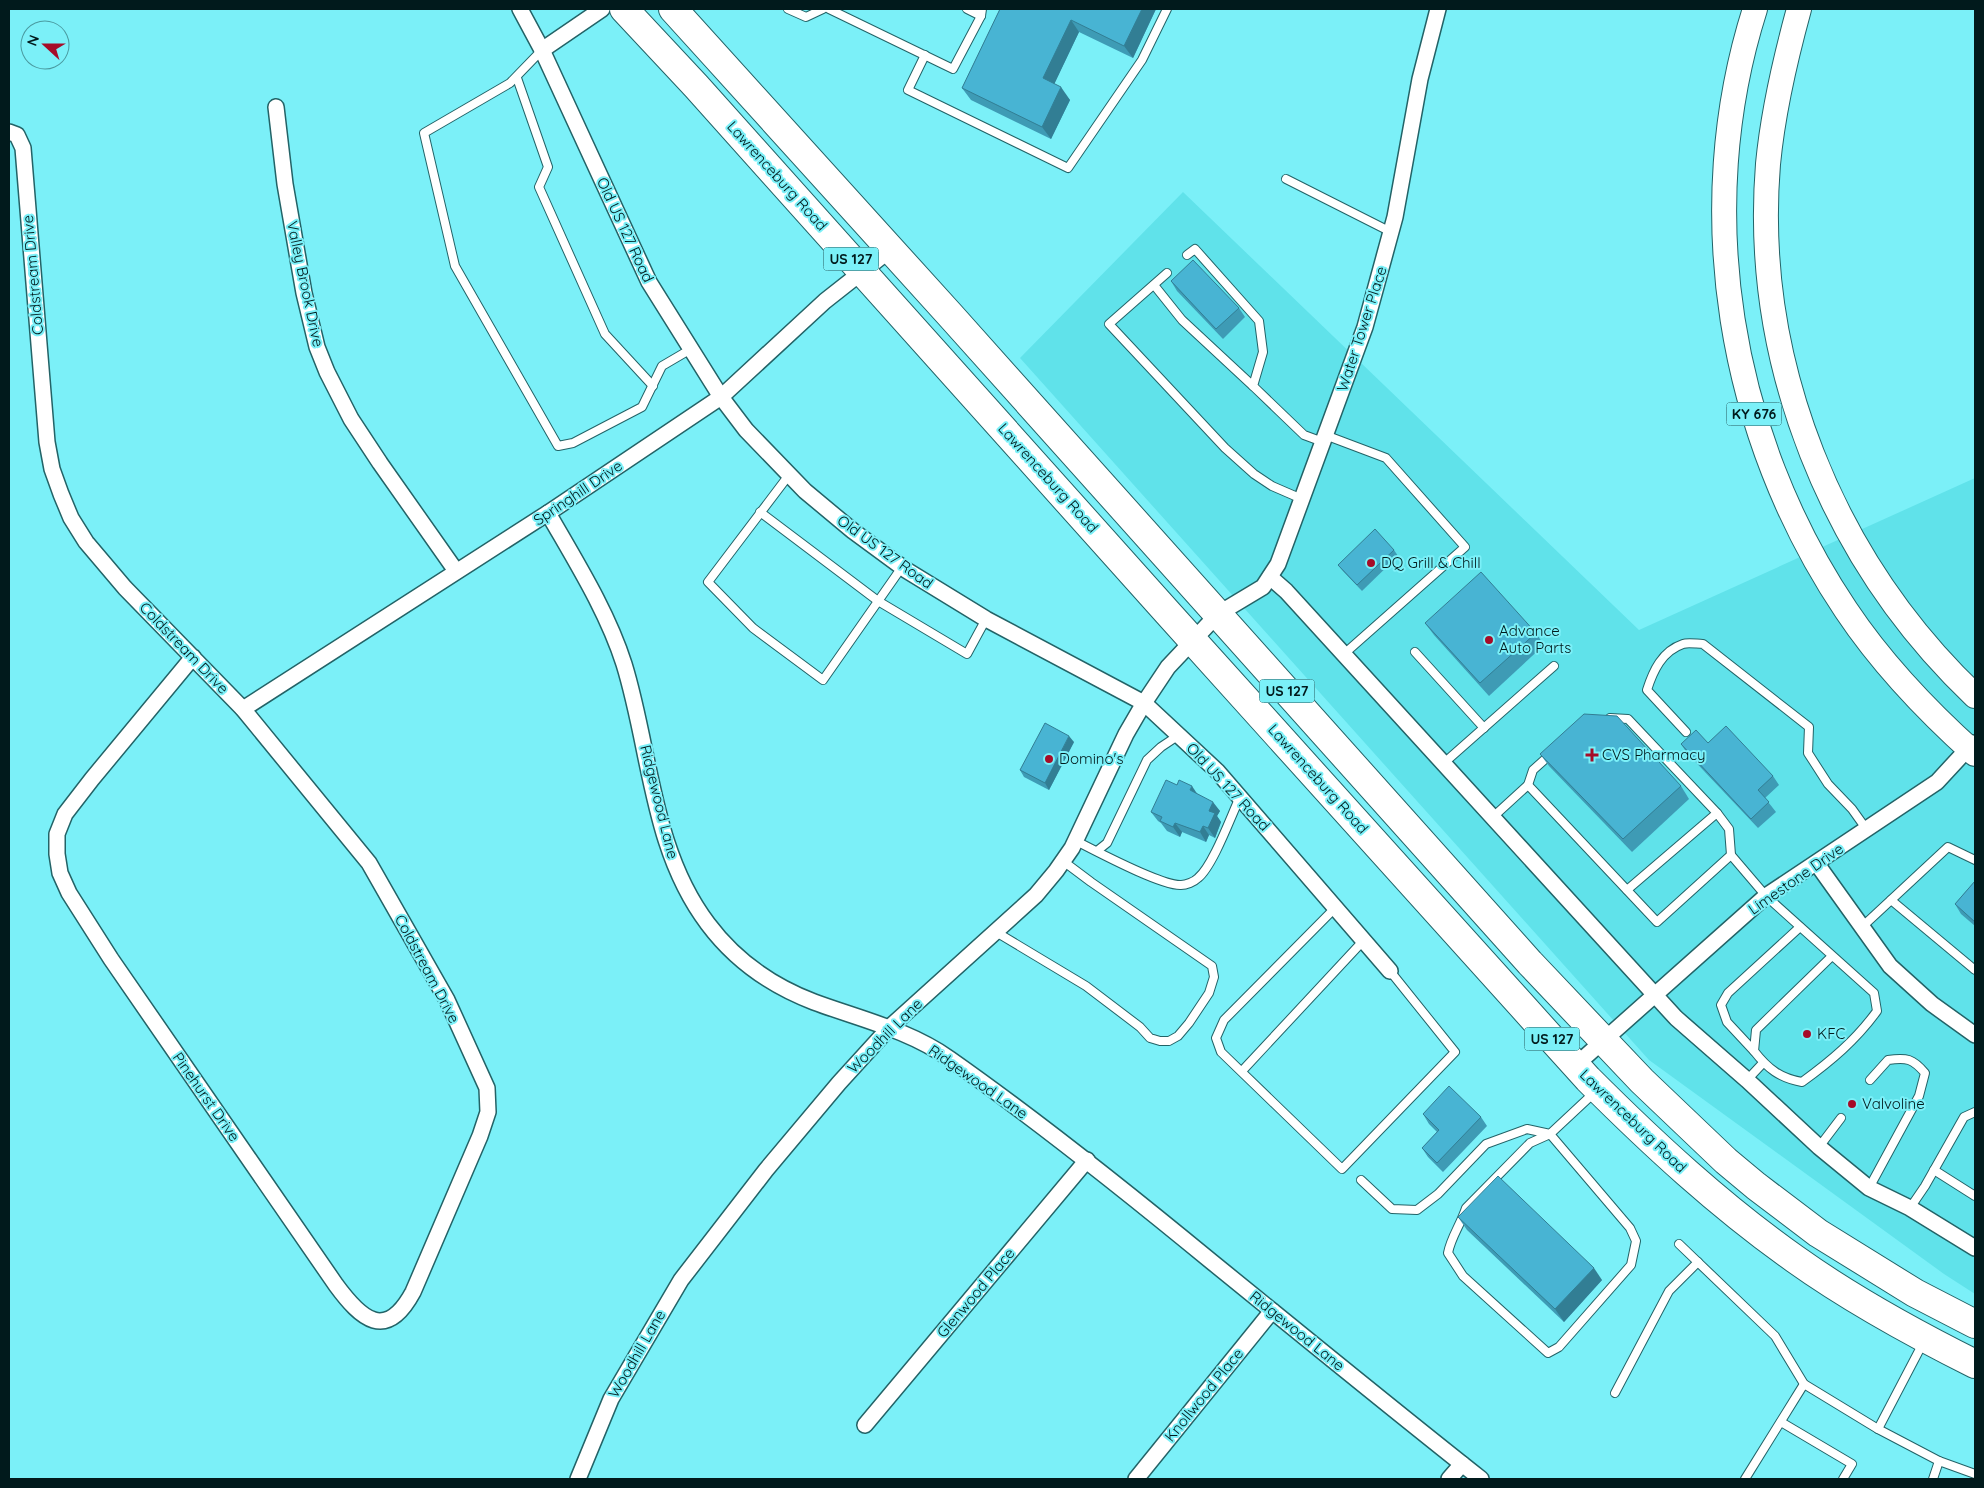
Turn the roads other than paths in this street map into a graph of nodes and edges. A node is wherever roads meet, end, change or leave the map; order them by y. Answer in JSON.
{"nodes":[{"id":1,"x":520,"y":9,"type":"edge"},
{"id":2,"x":602,"y":9,"type":"edge"},
{"id":3,"x":624,"y":9,"type":"edge"},
{"id":4,"x":673,"y":9,"type":"edge"},
{"id":5,"x":788,"y":9,"type":"edge"},
{"id":6,"x":824,"y":9,"type":"edge"},
{"id":7,"x":829,"y":9,"type":"edge"},
{"id":8,"x":967,"y":9,"type":"edge"},
{"id":9,"x":1167,"y":9,"type":"edge"},
{"id":10,"x":1438,"y":9,"type":"edge"},
{"id":11,"x":1755,"y":9,"type":"edge"},
{"id":12,"x":1799,"y":9,"type":"edge"},
{"id":13,"x":982,"y":12,"type":"edge"},
{"id":14,"x":542,"y":50,"type":"junction"},
{"id":15,"x":925,"y":55,"type":"junction"},
{"id":16,"x":517,"y":78,"type":"junction"},
{"id":17,"x":276,"y":107,"type":"dead end"},
{"id":18,"x":13,"y":134,"type":"edge"},
{"id":19,"x":1286,"y":178,"type":"dead end"},
{"id":20,"x":1391,"y":232,"type":"junction"},
{"id":21,"x":891,"y":248,"type":"junction"},
{"id":22,"x":1188,"y":255,"type":"dead end"},
{"id":23,"x":862,"y":271,"type":"junction"},
{"id":24,"x":1167,"y":273,"type":"dead end"},
{"id":25,"x":1154,"y":285,"type":"junction"},
{"id":26,"x":691,"y":349,"type":"junction"},
{"id":27,"x":653,"y":386,"type":"junction"},
{"id":28,"x":1253,"y":386,"type":"junction"},
{"id":29,"x":721,"y":398,"type":"junction"},
{"id":30,"x":1324,"y":439,"type":"junction"},
{"id":31,"x":788,"y":475,"type":"junction"},
{"id":32,"x":1302,"y":499,"type":"junction"},
{"id":33,"x":760,"y":512,"type":"junction"},
{"id":34,"x":548,"y":513,"type":"junction"},
{"id":35,"x":902,"y":567,"type":"junction"},
{"id":36,"x":456,"y":571,"type":"junction"},
{"id":37,"x":1270,"y":577,"type":"junction"},
{"id":38,"x":878,"y":601,"type":"junction"},
{"id":39,"x":1218,"y":614,"type":"junction"},
{"id":40,"x":986,"y":620,"type":"junction"},
{"id":41,"x":1192,"y":640,"type":"junction"},
{"id":42,"x":1415,"y":652,"type":"dead end"},
{"id":43,"x":1344,"y":654,"type":"junction"},
{"id":44,"x":193,"y":658,"type":"junction"},
{"id":45,"x":1554,"y":666,"type":"dead end"},
{"id":46,"x":1975,"y":696,"type":"edge"},
{"id":47,"x":1144,"y":703,"type":"junction"},
{"id":48,"x":243,"y":709,"type":"junction"},
{"id":49,"x":1601,"y":718,"type":"edge"},
{"id":50,"x":1484,"y":728,"type":"junction"},
{"id":51,"x":1686,"y":732,"type":"dead end"},
{"id":52,"x":1179,"y":735,"type":"junction"},
{"id":53,"x":1973,"y":748,"type":"edge"},
{"id":54,"x":1555,"y":750,"type":"edge"},
{"id":55,"x":1444,"y":763,"type":"junction"},
{"id":56,"x":1528,"y":785,"type":"junction"},
{"id":57,"x":1240,"y":797,"type":"junction"},
{"id":58,"x":1717,"y":813,"type":"junction"},
{"id":59,"x":1493,"y":817,"type":"junction"},
{"id":60,"x":1867,"y":830,"type":"junction"},
{"id":61,"x":1076,"y":841,"type":"junction"},
{"id":62,"x":1097,"y":851,"type":"junction"},
{"id":63,"x":1731,"y":855,"type":"junction"},
{"id":64,"x":1975,"y":860,"type":"edge"},
{"id":65,"x":1063,"y":861,"type":"junction"},
{"id":66,"x":1817,"y":864,"type":"junction"},
{"id":67,"x":1627,"y":890,"type":"junction"},
{"id":68,"x":1766,"y":896,"type":"junction"},
{"id":69,"x":1891,"y":900,"type":"junction"},
{"id":70,"x":1335,"y":908,"type":"junction"},
{"id":71,"x":1862,"y":926,"type":"junction"},
{"id":72,"x":1800,"y":927,"type":"junction"},
{"id":73,"x":996,"y":932,"type":"junction"},
{"id":74,"x":1364,"y":940,"type":"junction"},
{"id":75,"x":1832,"y":956,"type":"junction"},
{"id":76,"x":1975,"y":970,"type":"edge"},
{"id":77,"x":1390,"y":971,"type":"joint"},
{"id":78,"x":1654,"y":995,"type":"junction"},
{"id":79,"x":890,"y":1027,"type":"junction"},
{"id":80,"x":1975,"y":1035,"type":"edge"},
{"id":81,"x":1602,"y":1040,"type":"junction"},
{"id":82,"x":1754,"y":1051,"type":"junction"},
{"id":83,"x":1763,"y":1063,"type":"junction"},
{"id":84,"x":1576,"y":1065,"type":"junction"},
{"id":85,"x":1242,"y":1071,"type":"junction"},
{"id":86,"x":1747,"y":1080,"type":"junction"},
{"id":87,"x":1870,"y":1080,"type":"dead end"},
{"id":88,"x":1598,"y":1089,"type":"junction"},
{"id":89,"x":488,"y":1112,"type":"joint"},
{"id":90,"x":1975,"y":1112,"type":"edge"},
{"id":91,"x":1841,"y":1118,"type":"dead end"},
{"id":92,"x":1550,"y":1134,"type":"junction"},
{"id":93,"x":1819,"y":1147,"type":"junction"},
{"id":94,"x":1087,"y":1160,"type":"junction"},
{"id":95,"x":1934,"y":1170,"type":"junction"},
{"id":96,"x":1361,"y":1180,"type":"dead end"},
{"id":97,"x":1869,"y":1188,"type":"junction"},
{"id":98,"x":1975,"y":1196,"type":"edge"},
{"id":99,"x":1910,"y":1208,"type":"junction"},
{"id":100,"x":1679,"y":1244,"type":"dead end"},
{"id":101,"x":1975,"y":1248,"type":"edge"},
{"id":102,"x":1698,"y":1262,"type":"junction"},
{"id":103,"x":1272,"y":1310,"type":"junction"},
{"id":104,"x":1975,"y":1324,"type":"edge"},
{"id":105,"x":1926,"y":1339,"type":"junction"},
{"id":106,"x":1975,"y":1364,"type":"edge"},
{"id":107,"x":1804,"y":1384,"type":"junction"},
{"id":108,"x":1615,"y":1393,"type":"dead end"},
{"id":109,"x":1781,"y":1422,"type":"junction"},
{"id":110,"x":865,"y":1425,"type":"dead end"},
{"id":111,"x":1878,"y":1430,"type":"junction"},
{"id":112,"x":1939,"y":1461,"type":"junction"},
{"id":113,"x":1462,"y":1464,"type":"junction"},
{"id":114,"x":1975,"y":1474,"type":"edge"},
{"id":115,"x":578,"y":1479,"type":"edge"},
{"id":116,"x":1136,"y":1479,"type":"edge"},
{"id":117,"x":1449,"y":1479,"type":"edge"},
{"id":118,"x":1481,"y":1479,"type":"edge"},
{"id":119,"x":1744,"y":1479,"type":"edge"},
{"id":120,"x":1843,"y":1479,"type":"edge"},
{"id":121,"x":1933,"y":1479,"type":"edge"}],
"edges":[{"from":1,"to":14,"type":"street","name":"Old US 127 Road"},
{"from":2,"to":14,"type":"street"},
{"from":3,"to":23,"type":"highway","name":"Lawrenceburg Road","number":"US 127"},
{"from":4,"to":21,"type":"highway","number":"US 127"},
{"from":5,"to":6,"type":"lane"},
{"from":7,"to":15,"type":"lane"},
{"from":8,"to":13,"type":"lane"},
{"from":9,"to":15,"type":"lane"},
{"from":10,"to":20,"type":"street","name":"Water Tower Place"},
{"from":11,"to":53,"type":"main road","number":"KY 676"},
{"from":12,"to":46,"type":"main road","number":"KY 676"},
{"from":13,"to":15,"type":"lane"},
{"from":14,"to":16,"type":"lane"},
{"from":14,"to":26,"type":"street","name":"Old US 127 Road"},
{"from":16,"to":27,"type":"lane"},
{"from":16,"to":27,"type":"lane"},
{"from":17,"to":36,"type":"street","name":"Valley Brook Drive"},
{"from":18,"to":44,"type":"street","name":"Coldstream Drive"},
{"from":19,"to":20,"type":"lane"},
{"from":20,"to":30,"type":"street","name":"Water Tower Place"},
{"from":21,"to":23,"type":"street","name":"Springhill Drive"},
{"from":21,"to":39,"type":"highway","number":"US 127"},
{"from":22,"to":28,"type":"lane"},
{"from":23,"to":29,"type":"street","name":"Springhill Drive"},
{"from":23,"to":41,"type":"highway","name":"Lawrenceburg Road","number":"US 127"},
{"from":24,"to":25,"type":"lane"},
{"from":25,"to":28,"type":"lane"},
{"from":25,"to":32,"type":"lane"},
{"from":26,"to":27,"type":"lane"},
{"from":26,"to":29,"type":"street","name":"Old US 127 Road"},
{"from":28,"to":30,"type":"lane"},
{"from":29,"to":31,"type":"street","name":"Old US 127 Road"},
{"from":29,"to":34,"type":"street","name":"Springhill Drive"},
{"from":30,"to":32,"type":"street","name":"Water Tower Place"},
{"from":30,"to":43,"type":"lane"},
{"from":31,"to":33,"type":"lane"},
{"from":31,"to":35,"type":"street","name":"Old US 127 Road"},
{"from":32,"to":37,"type":"street","name":"Water Tower Place"},
{"from":33,"to":38,"type":"lane"},
{"from":33,"to":38,"type":"lane"},
{"from":34,"to":36,"type":"street","name":"Springhill Drive"},
{"from":34,"to":79,"type":"street","name":"Ridgewood Lane"},
{"from":35,"to":38,"type":"lane"},
{"from":35,"to":40,"type":"street","name":"Old US 127 Road"},
{"from":36,"to":48,"type":"street","name":"Springhill Drive"},
{"from":37,"to":39,"type":"street","name":"Water Tower Place"},
{"from":37,"to":43,"type":"street"},
{"from":38,"to":40,"type":"lane"},
{"from":39,"to":41,"type":"street","name":"Woodhill Lane"},
{"from":39,"to":81,"type":"highway","number":"US 127"},
{"from":40,"to":47,"type":"street","name":"Old US 127 Road"},
{"from":41,"to":47,"type":"street","name":"Woodhill Lane"},
{"from":41,"to":84,"type":"highway","name":"Lawrenceburg Road","number":"US 127"},
{"from":42,"to":50,"type":"lane"},
{"from":43,"to":55,"type":"street"},
{"from":44,"to":48,"type":"street","name":"Coldstream Drive"},
{"from":44,"to":89,"type":"street","name":"Pinehurst Drive"},
{"from":45,"to":50,"type":"lane"},
{"from":47,"to":52,"type":"street","name":"Old US 127 Road"},
{"from":47,"to":61,"type":"street","name":"Woodhill Lane"},
{"from":48,"to":89,"type":"street","name":"Coldstream Drive"},
{"from":49,"to":58,"type":"lane"},
{"from":50,"to":55,"type":"lane"},
{"from":51,"to":60,"type":"lane"},
{"from":52,"to":57,"type":"street","name":"Old US 127 Road"},
{"from":52,"to":62,"type":"lane"},
{"from":53,"to":60,"type":"street","name":"Limestone Drive"},
{"from":54,"to":56,"type":"lane"},
{"from":55,"to":59,"type":"street"},
{"from":56,"to":59,"type":"lane"},
{"from":56,"to":67,"type":"lane"},
{"from":57,"to":62,"type":"lane"},
{"from":57,"to":70,"type":"street","name":"Old US 127 Road"},
{"from":58,"to":63,"type":"lane"},
{"from":58,"to":67,"type":"lane"},
{"from":59,"to":78,"type":"street"},
{"from":60,"to":66,"type":"street","name":"Limestone Drive"},
{"from":61,"to":62,"type":"lane"},
{"from":61,"to":65,"type":"street","name":"Woodhill Lane"},
{"from":63,"to":67,"type":"lane"},
{"from":63,"to":68,"type":"lane"},
{"from":64,"to":69,"type":"lane"},
{"from":65,"to":73,"type":"street","name":"Woodhill Lane"},
{"from":65,"to":73,"type":"lane"},
{"from":66,"to":68,"type":"street","name":"Limestone Drive"},
{"from":66,"to":71,"type":"street"},
{"from":68,"to":72,"type":"lane"},
{"from":68,"to":78,"type":"street","name":"Limestone Drive"},
{"from":69,"to":71,"type":"lane"},
{"from":69,"to":76,"type":"lane"},
{"from":70,"to":74,"type":"street","name":"Old US 127 Road"},
{"from":70,"to":85,"type":"lane"},
{"from":71,"to":80,"type":"street"},
{"from":72,"to":75,"type":"lane"},
{"from":72,"to":82,"type":"lane"},
{"from":73,"to":79,"type":"street","name":"Woodhill Lane"},
{"from":74,"to":77,"type":"street","name":"Old US 127 Road"},
{"from":74,"to":85,"type":"lane"},
{"from":75,"to":82,"type":"lane"},
{"from":75,"to":83,"type":"lane"},
{"from":77,"to":85,"type":"lane"},
{"from":78,"to":81,"type":"street","name":"Limestone Drive"},
{"from":78,"to":86,"type":"street"},
{"from":79,"to":94,"type":"street","name":"Ridgewood Lane"},
{"from":79,"to":115,"type":"street","name":"Woodhill Lane"},
{"from":81,"to":84,"type":"street","name":"Limestone Drive"},
{"from":81,"to":104,"type":"highway","number":"US 127"},
{"from":82,"to":83,"type":"lane"},
{"from":83,"to":86,"type":"lane"},
{"from":84,"to":88,"type":"highway","name":"Lawrenceburg Road","number":"US 127"},
{"from":86,"to":93,"type":"street"},
{"from":87,"to":97,"type":"lane"},
{"from":88,"to":92,"type":"lane"},
{"from":88,"to":105,"type":"highway","name":"Lawrenceburg Road","number":"US 127"},
{"from":90,"to":95,"type":"lane"},
{"from":91,"to":93,"type":"lane"},
{"from":92,"to":92,"type":"lane"},
{"from":92,"to":96,"type":"lane"},
{"from":93,"to":97,"type":"street"},
{"from":94,"to":103,"type":"street","name":"Ridgewood Lane"},
{"from":94,"to":110,"type":"street","name":"Glenwood Place"},
{"from":95,"to":98,"type":"lane"},
{"from":95,"to":99,"type":"lane"},
{"from":97,"to":99,"type":"street"},
{"from":99,"to":101,"type":"street"},
{"from":100,"to":102,"type":"lane"},
{"from":102,"to":107,"type":"lane"},
{"from":102,"to":108,"type":"lane"},
{"from":103,"to":113,"type":"street","name":"Ridgewood Lane"},
{"from":103,"to":116,"type":"street","name":"Knollwood Place"},
{"from":105,"to":106,"type":"highway","name":"Lawrenceburg Road","number":"US 127"},
{"from":105,"to":111,"type":"lane"},
{"from":107,"to":109,"type":"lane"},
{"from":107,"to":111,"type":"lane"},
{"from":109,"to":119,"type":"lane"},
{"from":109,"to":120,"type":"lane"},
{"from":111,"to":112,"type":"lane"},
{"from":112,"to":114,"type":"lane"},
{"from":112,"to":121,"type":"lane"},
{"from":113,"to":117,"type":"street"},
{"from":113,"to":118,"type":"street","name":"Ridgewood Lane"}]}
